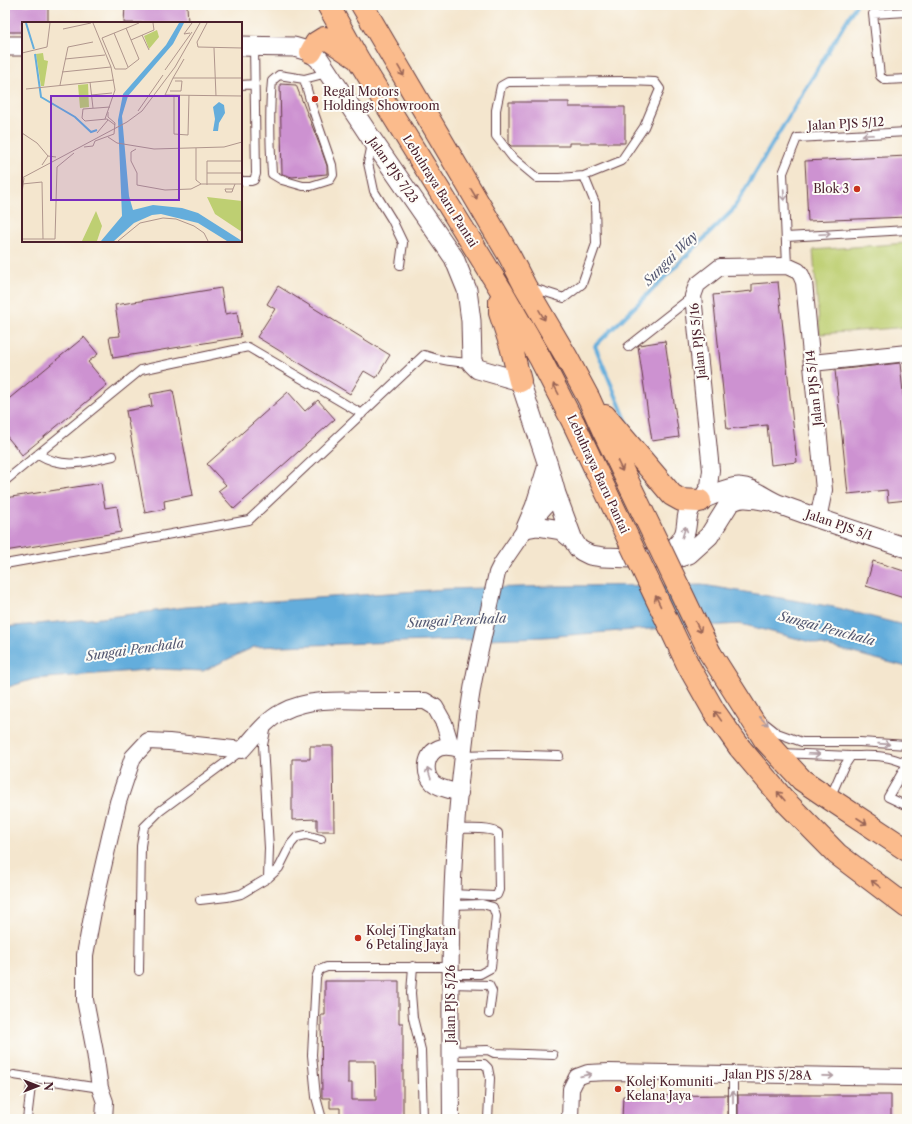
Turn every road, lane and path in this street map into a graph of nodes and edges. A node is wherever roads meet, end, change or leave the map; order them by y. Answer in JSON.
{"nodes":[{"id":1,"x":328,"y":5,"type":"edge"},
{"id":2,"x":362,"y":5,"type":"edge"},
{"id":3,"x":375,"y":5,"type":"edge"},
{"id":4,"x":907,"y":12,"type":"edge"},
{"id":5,"x":381,"y":38,"type":"junction"},
{"id":6,"x":5,"y":46,"type":"edge"},
{"id":7,"x":22,"y":46,"type":"edge"},
{"id":8,"x":248,"y":46,"type":"edge"},
{"id":9,"x":311,"y":52,"type":"junction"},
{"id":10,"x":358,"y":59,"type":"junction"},
{"id":11,"x":328,"y":73,"type":"junction"},
{"id":12,"x":304,"y":79,"type":"junction"},
{"id":13,"x":907,"y":79,"type":"edge"},
{"id":14,"x":242,"y":84,"type":"edge"},
{"id":15,"x":255,"y":84,"type":"junction"},
{"id":16,"x":907,"y":132,"type":"edge"},
{"id":17,"x":373,"y":141,"type":"junction"},
{"id":18,"x":584,"y":176,"type":"junction"},
{"id":19,"x":242,"y":181,"type":"edge"},
{"id":20,"x":907,"y":230,"type":"edge"},
{"id":21,"x":786,"y":236,"type":"junction"},
{"id":22,"x":400,"y":265,"type":"dead end"},
{"id":23,"x":787,"y":266,"type":"junction"},
{"id":24,"x":525,"y":286,"type":"junction"},
{"id":25,"x":501,"y":290,"type":"junction"},
{"id":26,"x":693,"y":296,"type":"junction"},
{"id":27,"x":628,"y":347,"type":"dead end"},
{"id":28,"x":907,"y":353,"type":"edge"},
{"id":29,"x":472,"y":363,"type":"junction"},
{"id":30,"x":812,"y":363,"type":"junction"},
{"id":31,"x":520,"y":381,"type":"junction"},
{"id":32,"x":362,"y":414,"type":"junction"},
{"id":33,"x":612,"y":432,"type":"junction"},
{"id":34,"x":38,"y":454,"type":"junction"},
{"id":35,"x":113,"y":456,"type":"dead end"},
{"id":36,"x":548,"y":465,"type":"junction"},
{"id":37,"x":711,"y":470,"type":"junction"},
{"id":38,"x":5,"y":481,"type":"edge"},
{"id":39,"x":737,"y":487,"type":"junction"},
{"id":40,"x":556,"y":494,"type":"junction"},
{"id":41,"x":700,"y":501,"type":"junction"},
{"id":42,"x":771,"y":501,"type":"junction"},
{"id":43,"x":818,"y":519,"type":"junction"},
{"id":44,"x":526,"y":528,"type":"junction"},
{"id":45,"x":714,"y":529,"type":"junction"},
{"id":46,"x":573,"y":540,"type":"junction"},
{"id":47,"x":907,"y":548,"type":"edge"},
{"id":48,"x":662,"y":559,"type":"junction"},
{"id":49,"x":5,"y":564,"type":"edge"},
{"id":50,"x":712,"y":655,"type":"junction"},
{"id":51,"x":267,"y":723,"type":"junction"},
{"id":52,"x":907,"y":745,"type":"edge"},
{"id":53,"x":242,"y":750,"type":"junction"},
{"id":54,"x":459,"y":750,"type":"junction"},
{"id":55,"x":777,"y":753,"type":"junction"},
{"id":56,"x":559,"y":756,"type":"dead end"},
{"id":57,"x":851,"y":756,"type":"junction"},
{"id":58,"x":907,"y":764,"type":"edge"},
{"id":59,"x":460,"y":793,"type":"junction"},
{"id":60,"x":830,"y":799,"type":"junction"},
{"id":61,"x":907,"y":806,"type":"edge"},
{"id":62,"x":456,"y":829,"type":"junction"},
{"id":63,"x":321,"y":839,"type":"dead end"},
{"id":64,"x":907,"y":850,"type":"edge"},
{"id":65,"x":268,"y":878,"type":"junction"},
{"id":66,"x":200,"y":900,"type":"dead end"},
{"id":67,"x":452,"y":900,"type":"junction"},
{"id":68,"x":907,"y":907,"type":"edge"},
{"id":69,"x":413,"y":966,"type":"junction"},
{"id":70,"x":140,"y":971,"type":"dead end"},
{"id":71,"x":450,"y":975,"type":"junction"},
{"id":72,"x":489,"y":1014,"type":"dead end"},
{"id":73,"x":553,"y":1055,"type":"dead end"},
{"id":74,"x":450,"y":1058,"type":"junction"},
{"id":75,"x":733,"y":1074,"type":"junction"},
{"id":76,"x":14,"y":1075,"type":"dead end"},
{"id":77,"x":907,"y":1077,"type":"edge"},
{"id":78,"x":32,"y":1078,"type":"junction"},
{"id":79,"x":100,"y":1088,"type":"junction"},
{"id":80,"x":27,"y":1119,"type":"edge"},
{"id":81,"x":104,"y":1119,"type":"edge"},
{"id":82,"x":322,"y":1119,"type":"edge"},
{"id":83,"x":423,"y":1119,"type":"edge"},
{"id":84,"x":451,"y":1119,"type":"edge"},
{"id":85,"x":488,"y":1119,"type":"edge"},
{"id":86,"x":570,"y":1119,"type":"edge"},
{"id":87,"x":733,"y":1119,"type":"edge"}],
"edges":[{"from":1,"to":10,"type":"highway","name":"Lebuhraya Baru Pantai"},
{"from":2,"to":5,"type":"highway","name":"Lebuhraya Baru Pantai"},
{"from":3,"to":5,"type":"highway"},
{"from":4,"to":13,"type":"lane"},
{"from":5,"to":24,"type":"highway","name":"Lebuhraya Baru Pantai","one_way":true},
{"from":6,"to":7,"type":"street"},
{"from":8,"to":9,"type":"street"},
{"from":8,"to":15,"type":"lane"},
{"from":9,"to":10,"type":"highway"},
{"from":9,"to":11,"type":"street","name":"Jalan PJS 7/23"},
{"from":10,"to":25,"type":"highway","name":"Lebuhraya Baru Pantai"},
{"from":11,"to":12,"type":"lane"},
{"from":11,"to":17,"type":"street","name":"Jalan PJS 7/23"},
{"from":12,"to":12,"type":"lane"},
{"from":14,"to":15,"type":"lane"},
{"from":15,"to":19,"type":"lane"},
{"from":16,"to":21,"type":"lane","name":"Jalan PJS 5/12","one_way":true},
{"from":17,"to":22,"type":"lane"},
{"from":17,"to":29,"type":"street","name":"Jalan PJS 7/23"},
{"from":18,"to":18,"type":"lane"},
{"from":18,"to":24,"type":"lane"},
{"from":21,"to":20,"type":"lane","one_way":true},
{"from":21,"to":23,"type":"lane","name":"Jalan PJS 5/12"},
{"from":23,"to":26,"type":"street","name":"Jalan PJS 5/16"},
{"from":23,"to":30,"type":"street","name":"Jalan PJS 5/14"},
{"from":24,"to":33,"type":"highway","name":"Lebuhraya Baru Pantai","one_way":true},
{"from":25,"to":31,"type":"highway"},
{"from":68,"to":25,"type":"highway","name":"Lebuhraya Baru Pantai","one_way":true,"bridge":true},
{"from":26,"to":27,"type":"lane"},
{"from":26,"to":37,"type":"street","name":"Jalan PJS 5/16"},
{"from":28,"to":30,"type":"street"},
{"from":29,"to":31,"type":"street"},
{"from":29,"to":32,"type":"lane"},
{"from":30,"to":43,"type":"street","name":"Jalan PJS 5/14"},
{"from":31,"to":36,"type":"street"},
{"from":32,"to":34,"type":"lane"},
{"from":32,"to":49,"type":"lane"},
{"from":33,"to":41,"type":"highway"},
{"from":33,"to":50,"type":"highway","name":"Lebuhraya Baru Pantai","one_way":true,"bridge":true},
{"from":34,"to":35,"type":"lane"},
{"from":34,"to":38,"type":"lane"},
{"from":36,"to":40,"type":"street"},
{"from":36,"to":44,"type":"street"},
{"from":37,"to":39,"type":"street"},
{"from":37,"to":41,"type":"street","name":"Jalan PJS 5/16"},
{"from":39,"to":41,"type":"street"},
{"from":39,"to":42,"type":"street","name":"Jalan PJS 5/1"},
{"from":40,"to":44,"type":"street"},
{"from":40,"to":46,"type":"street"},
{"from":41,"to":45,"type":"street"},
{"from":48,"to":41,"type":"street","one_way":true},
{"from":42,"to":43,"type":"street","name":"Jalan PJS 5/1"},
{"from":42,"to":45,"type":"street","name":"Jalan PJS 5/1"},
{"from":43,"to":47,"type":"street","name":"Jalan PJS 5/1"},
{"from":44,"to":46,"type":"street","name":"Jalan PJS 5/1"},
{"from":44,"to":54,"type":"street"},
{"from":45,"to":48,"type":"street","name":"Jalan PJS 5/1"},
{"from":46,"to":48,"type":"street","name":"Jalan PJS 5/1"},
{"from":50,"to":52,"type":"lane","one_way":true},
{"from":50,"to":55,"type":"highway","name":"Lebuhraya Baru Pantai"},
{"from":51,"to":53,"type":"street"},
{"from":51,"to":54,"type":"street"},
{"from":51,"to":65,"type":"lane"},
{"from":53,"to":70,"type":"lane"},
{"from":53,"to":79,"type":"street"},
{"from":54,"to":56,"type":"lane"},
{"from":54,"to":59,"type":"street","name":"Jalan PJS 5/26"},
{"from":59,"to":54,"type":"street","one_way":true},
{"from":55,"to":57,"type":"lane","one_way":true},
{"from":55,"to":60,"type":"highway","name":"Lebuhraya Baru Pantai"},
{"from":57,"to":58,"type":"lane"},
{"from":57,"to":60,"type":"lane"},
{"from":58,"to":61,"type":"lane"},
{"from":59,"to":62,"type":"street","name":"Jalan PJS 5/26"},
{"from":60,"to":64,"type":"highway","name":"Lebuhraya Baru Pantai","one_way":true},
{"from":62,"to":67,"type":"street","name":"Jalan PJS 5/26"},
{"from":62,"to":67,"type":"lane"},
{"from":63,"to":65,"type":"lane"},
{"from":65,"to":66,"type":"lane"},
{"from":67,"to":71,"type":"street","name":"Jalan PJS 5/26"},
{"from":67,"to":71,"type":"lane"},
{"from":69,"to":71,"type":"lane"},
{"from":69,"to":82,"type":"lane"},
{"from":69,"to":83,"type":"lane"},
{"from":71,"to":72,"type":"lane"},
{"from":71,"to":74,"type":"street","name":"Jalan PJS 5/26"},
{"from":73,"to":74,"type":"lane"},
{"from":74,"to":84,"type":"street","name":"Jalan PJS 5/26"},
{"from":74,"to":85,"type":"lane"},
{"from":75,"to":77,"type":"street","name":"Jalan PJS 5/28A","one_way":true},
{"from":86,"to":75,"type":"street","name":"Jalan PJS 5/28A","one_way":true},
{"from":87,"to":75,"type":"lane","one_way":true},
{"from":76,"to":78,"type":"lane"},
{"from":78,"to":79,"type":"lane"},
{"from":78,"to":80,"type":"lane"},
{"from":79,"to":81,"type":"street"}]}
